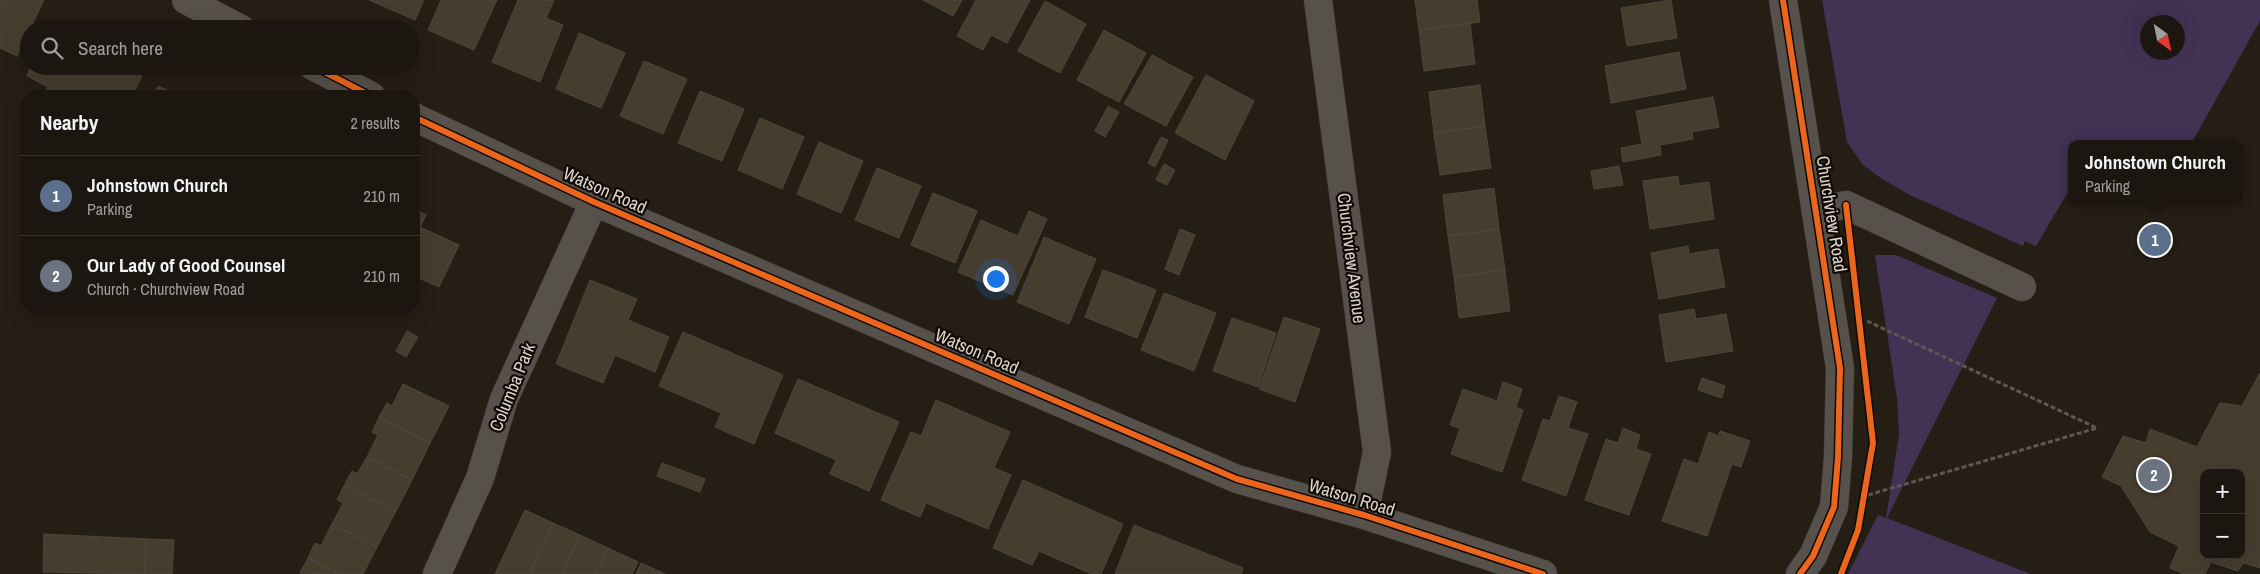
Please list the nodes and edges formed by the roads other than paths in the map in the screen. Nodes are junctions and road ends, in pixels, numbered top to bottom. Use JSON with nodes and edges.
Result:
{"nodes":[{"id":1,"x":186,"y":0,"type":"edge"},
{"id":2,"x":1318,"y":0,"type":"edge"},
{"id":3,"x":1783,"y":0,"type":"edge"},
{"id":4,"x":224,"y":20,"type":"edge"},
{"id":5,"x":331,"y":75,"type":"edge"},
{"id":6,"x":360,"y":90,"type":"edge"},
{"id":7,"x":420,"y":120,"type":"edge"},
{"id":8,"x":594,"y":202,"type":"junction"},
{"id":9,"x":1816,"y":210,"type":"junction"},
{"id":10,"x":2022,"y":287,"type":"dead end"},
{"id":11,"x":1364,"y":515,"type":"junction"},
{"id":12,"x":437,"y":574,"type":"edge"},
{"id":13,"x":1543,"y":574,"type":"edge"},
{"id":14,"x":1800,"y":574,"type":"edge"}],
"edges":[{"from":1,"to":4,"type":"street"},
{"from":2,"to":11,"type":"street","name":"Churchview Avenue"},
{"from":3,"to":9,"type":"street","name":"Churchview Road"},
{"from":5,"to":6,"type":"street"},
{"from":7,"to":8,"type":"street","name":"Watson Road"},
{"from":8,"to":11,"type":"street","name":"Watson Road"},
{"from":8,"to":12,"type":"street","name":"Columba Park"},
{"from":9,"to":10,"type":"street"},
{"from":9,"to":14,"type":"street","name":"Churchview Road"},
{"from":11,"to":13,"type":"street","name":"Watson Road"}]}
